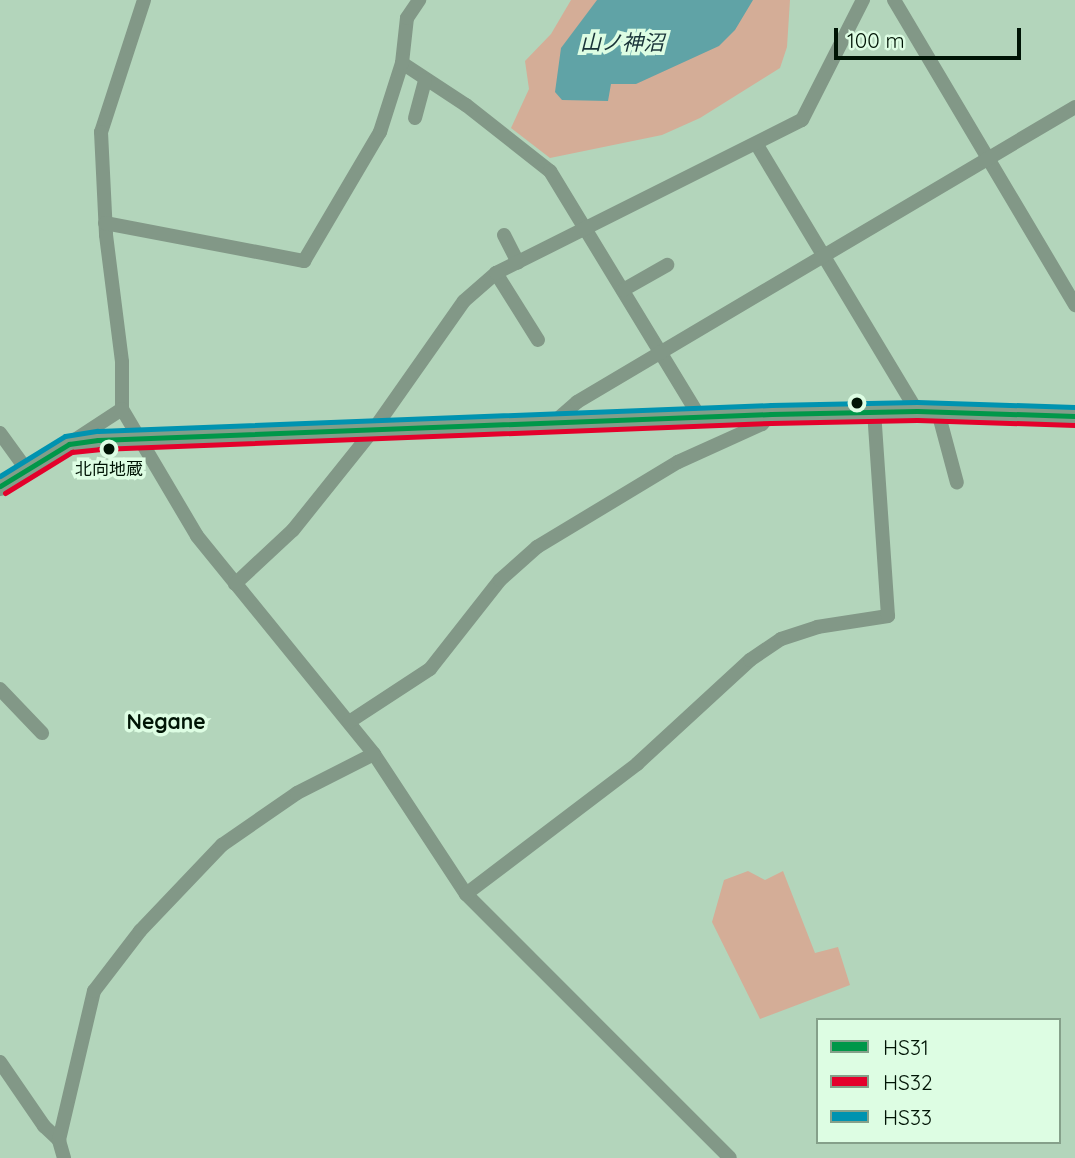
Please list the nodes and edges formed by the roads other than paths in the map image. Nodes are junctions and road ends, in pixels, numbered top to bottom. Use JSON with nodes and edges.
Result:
{"nodes":[{"id":1,"x":144,"y":0,"type":"edge"},
{"id":2,"x":419,"y":0,"type":"edge"},
{"id":3,"x":863,"y":0,"type":"edge"},
{"id":4,"x":894,"y":0,"type":"edge"},
{"id":5,"x":402,"y":63,"type":"junction"},
{"id":6,"x":425,"y":80,"type":"junction"},
{"id":7,"x":1075,"y":107,"type":"edge"},
{"id":8,"x":415,"y":118,"type":"dead end"},
{"id":9,"x":757,"y":145,"type":"junction"},
{"id":10,"x":989,"y":159,"type":"junction"},
{"id":11,"x":105,"y":223,"type":"junction"},
{"id":12,"x":584,"y":230,"type":"junction"},
{"id":13,"x":504,"y":235,"type":"dead end"},
{"id":14,"x":826,"y":256,"type":"junction"},
{"id":15,"x":517,"y":262,"type":"junction"},
{"id":16,"x":667,"y":265,"type":"dead end"},
{"id":17,"x":496,"y":273,"type":"junction"},
{"id":18,"x":623,"y":290,"type":"junction"},
{"id":19,"x":1075,"y":305,"type":"edge"},
{"id":20,"x":538,"y":340,"type":"dead end"},
{"id":21,"x":661,"y":353,"type":"junction"},
{"id":22,"x":122,"y":409,"type":"junction"},
{"id":23,"x":874,"y":411,"type":"junction"},
{"id":24,"x":917,"y":411,"type":"junction"},
{"id":25,"x":938,"y":412,"type":"junction"},
{"id":26,"x":771,"y":414,"type":"junction"},
{"id":27,"x":699,"y":416,"type":"junction"},
{"id":28,"x":1075,"y":416,"type":"edge"},
{"id":29,"x":553,"y":423,"type":"junction"},
{"id":30,"x":374,"y":429,"type":"junction"},
{"id":31,"x":0,"y":433,"type":"edge"},
{"id":32,"x":142,"y":438,"type":"junction"},
{"id":33,"x":69,"y":444,"type":"junction"},
{"id":34,"x":26,"y":469,"type":"junction"},
{"id":35,"x":957,"y":483,"type":"dead end"},
{"id":36,"x":0,"y":486,"type":"edge"},
{"id":37,"x":235,"y":584,"type":"junction"},
{"id":38,"x":0,"y":689,"type":"edge"},
{"id":39,"x":349,"y":722,"type":"junction"},
{"id":40,"x":42,"y":733,"type":"dead end"},
{"id":41,"x":374,"y":754,"type":"junction"},
{"id":42,"x":466,"y":894,"type":"junction"},
{"id":43,"x":0,"y":1062,"type":"edge"},
{"id":44,"x":59,"y":1140,"type":"junction"},
{"id":45,"x":64,"y":1158,"type":"edge"},
{"id":46,"x":730,"y":1158,"type":"edge"}],
"edges":[{"from":1,"to":11,"type":"street"},
{"from":2,"to":5,"type":"street"},
{"from":3,"to":9,"type":"street"},
{"from":4,"to":10,"type":"street"},
{"from":5,"to":6,"type":"street"},
{"from":5,"to":11,"type":"street"},
{"from":6,"to":8,"type":"street"},
{"from":6,"to":12,"type":"street"},
{"from":7,"to":10,"type":"street"},
{"from":9,"to":12,"type":"street"},
{"from":9,"to":14,"type":"street"},
{"from":10,"to":14,"type":"street"},
{"from":10,"to":19,"type":"street"},
{"from":11,"to":22,"type":"street"},
{"from":12,"to":15,"type":"street"},
{"from":12,"to":18,"type":"street"},
{"from":13,"to":15,"type":"street"},
{"from":14,"to":21,"type":"street"},
{"from":14,"to":24,"type":"street"},
{"from":15,"to":17,"type":"street"},
{"from":16,"to":18,"type":"street"},
{"from":17,"to":20,"type":"street"},
{"from":17,"to":30,"type":"street"},
{"from":18,"to":21,"type":"street"},
{"from":21,"to":27,"type":"street"},
{"from":21,"to":29,"type":"street"},
{"from":22,"to":32,"type":"street"},
{"from":22,"to":33,"type":"street"},
{"from":23,"to":24,"type":"street"},
{"from":23,"to":26,"type":"street"},
{"from":23,"to":42,"type":"street"},
{"from":24,"to":25,"type":"street"},
{"from":25,"to":28,"type":"street"},
{"from":25,"to":35,"type":"street"},
{"from":26,"to":27,"type":"street"},
{"from":26,"to":39,"type":"street"},
{"from":27,"to":29,"type":"street"},
{"from":29,"to":30,"type":"street"},
{"from":30,"to":32,"type":"street"},
{"from":30,"to":37,"type":"street"},
{"from":31,"to":34,"type":"street"},
{"from":32,"to":33,"type":"street"},
{"from":32,"to":37,"type":"street"},
{"from":33,"to":34,"type":"street"},
{"from":34,"to":36,"type":"street"},
{"from":37,"to":39,"type":"street"},
{"from":38,"to":40,"type":"street"},
{"from":39,"to":41,"type":"street"},
{"from":41,"to":42,"type":"street"},
{"from":41,"to":44,"type":"street"},
{"from":42,"to":46,"type":"street"},
{"from":43,"to":44,"type":"street"},
{"from":44,"to":45,"type":"street"}]}
